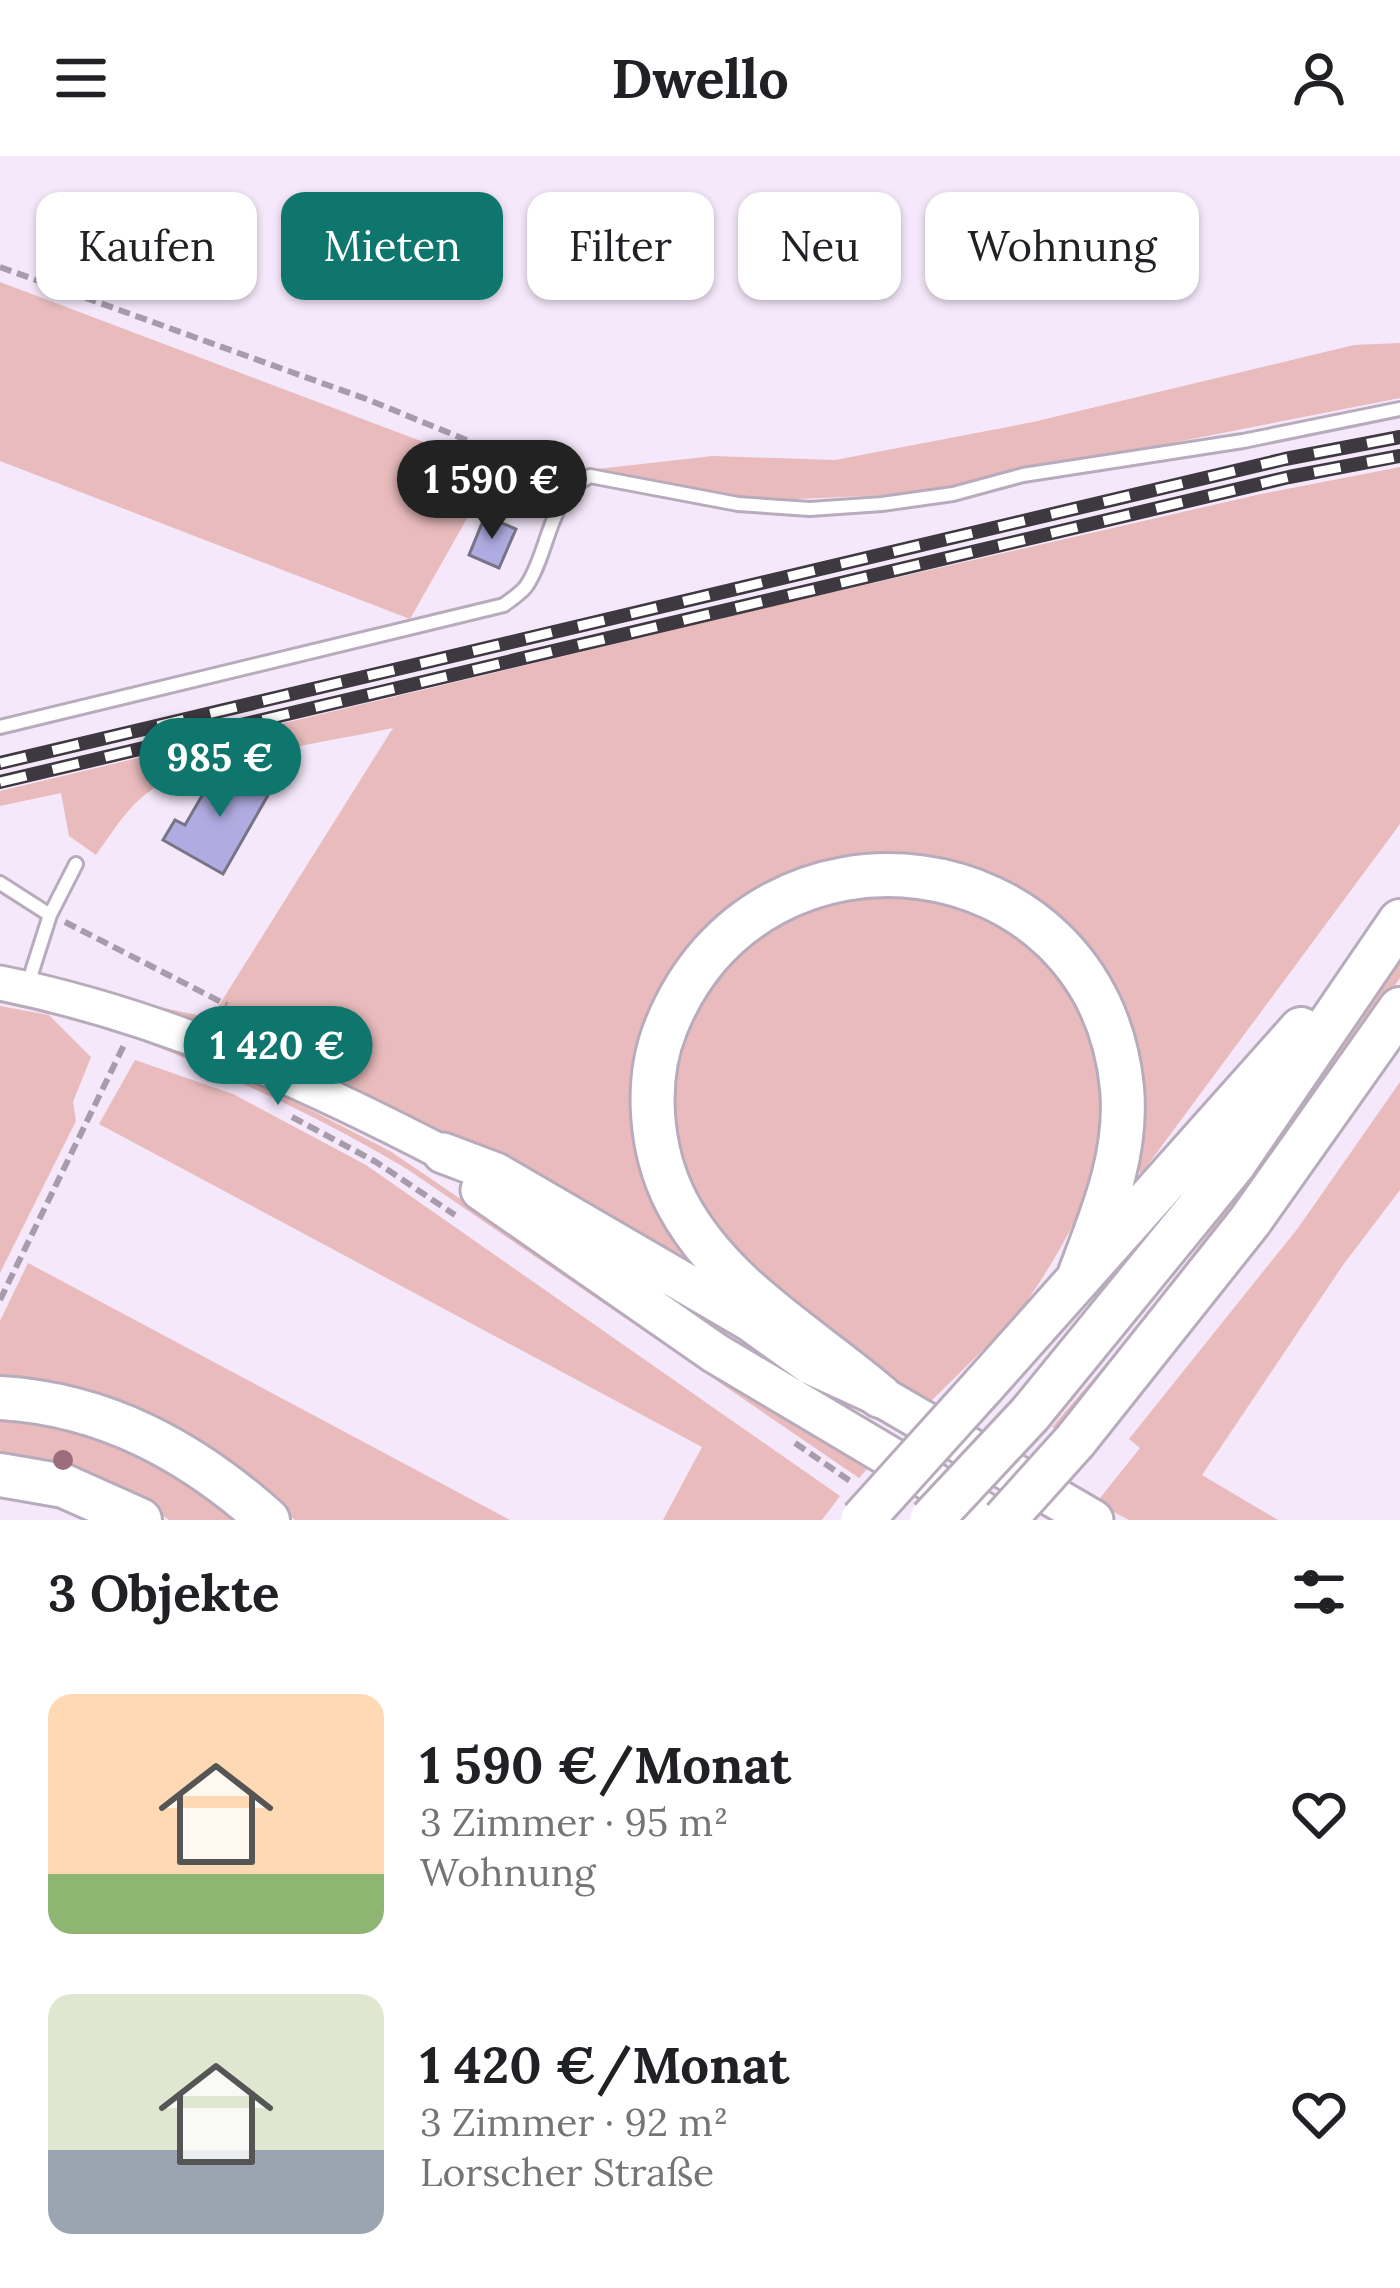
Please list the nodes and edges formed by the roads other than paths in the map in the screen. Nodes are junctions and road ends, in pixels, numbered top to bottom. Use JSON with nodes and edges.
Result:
{"nodes":[{"id":1,"x":1400,"y":410,"type":"edge"},
{"id":2,"x":0,"y":727,"type":"edge"},
{"id":3,"x":76,"y":864,"type":"dead end"},
{"id":4,"x":2,"y":885,"type":"edge"},
{"id":5,"x":50,"y":914,"type":"junction"},
{"id":6,"x":1396,"y":927,"type":"edge"},
{"id":7,"x":13,"y":986,"type":"edge"},
{"id":8,"x":1400,"y":1009,"type":"edge"},
{"id":9,"x":443,"y":1153,"type":"junction"},
{"id":10,"x":1080,"y":1273,"type":"junction"},
{"id":11,"x":880,"y":1396,"type":"junction"},
{"id":12,"x":0,"y":1398,"type":"edge"},
{"id":13,"x":0,"y":1474,"type":"edge"},
{"id":14,"x":859,"y":1502,"type":"edge"},
{"id":15,"x":140,"y":1520,"type":"edge"},
{"id":16,"x":268,"y":1520,"type":"edge"},
{"id":17,"x":931,"y":1520,"type":"edge"},
{"id":18,"x":1000,"y":1520,"type":"edge"},
{"id":19,"x":1093,"y":1520,"type":"edge"}],
"edges":[{"from":1,"to":2,"type":"lane"},
{"from":3,"to":5,"type":"lane"},
{"from":4,"to":5,"type":"lane"},
{"from":5,"to":7,"type":"lane"},
{"from":6,"to":10,"type":"highway"},
{"from":6,"to":17,"type":"highway","bridge":true},
{"from":7,"to":9,"type":"main road"},
{"from":8,"to":18,"type":"highway","bridge":true},
{"from":9,"to":11,"type":"highway"},
{"from":9,"to":18,"type":"highway"},
{"from":10,"to":11,"type":"highway"},
{"from":10,"to":14,"type":"highway","bridge":true},
{"from":11,"to":19,"type":"highway"},
{"from":12,"to":16,"type":"highway"},
{"from":13,"to":15,"type":"highway"}]}
